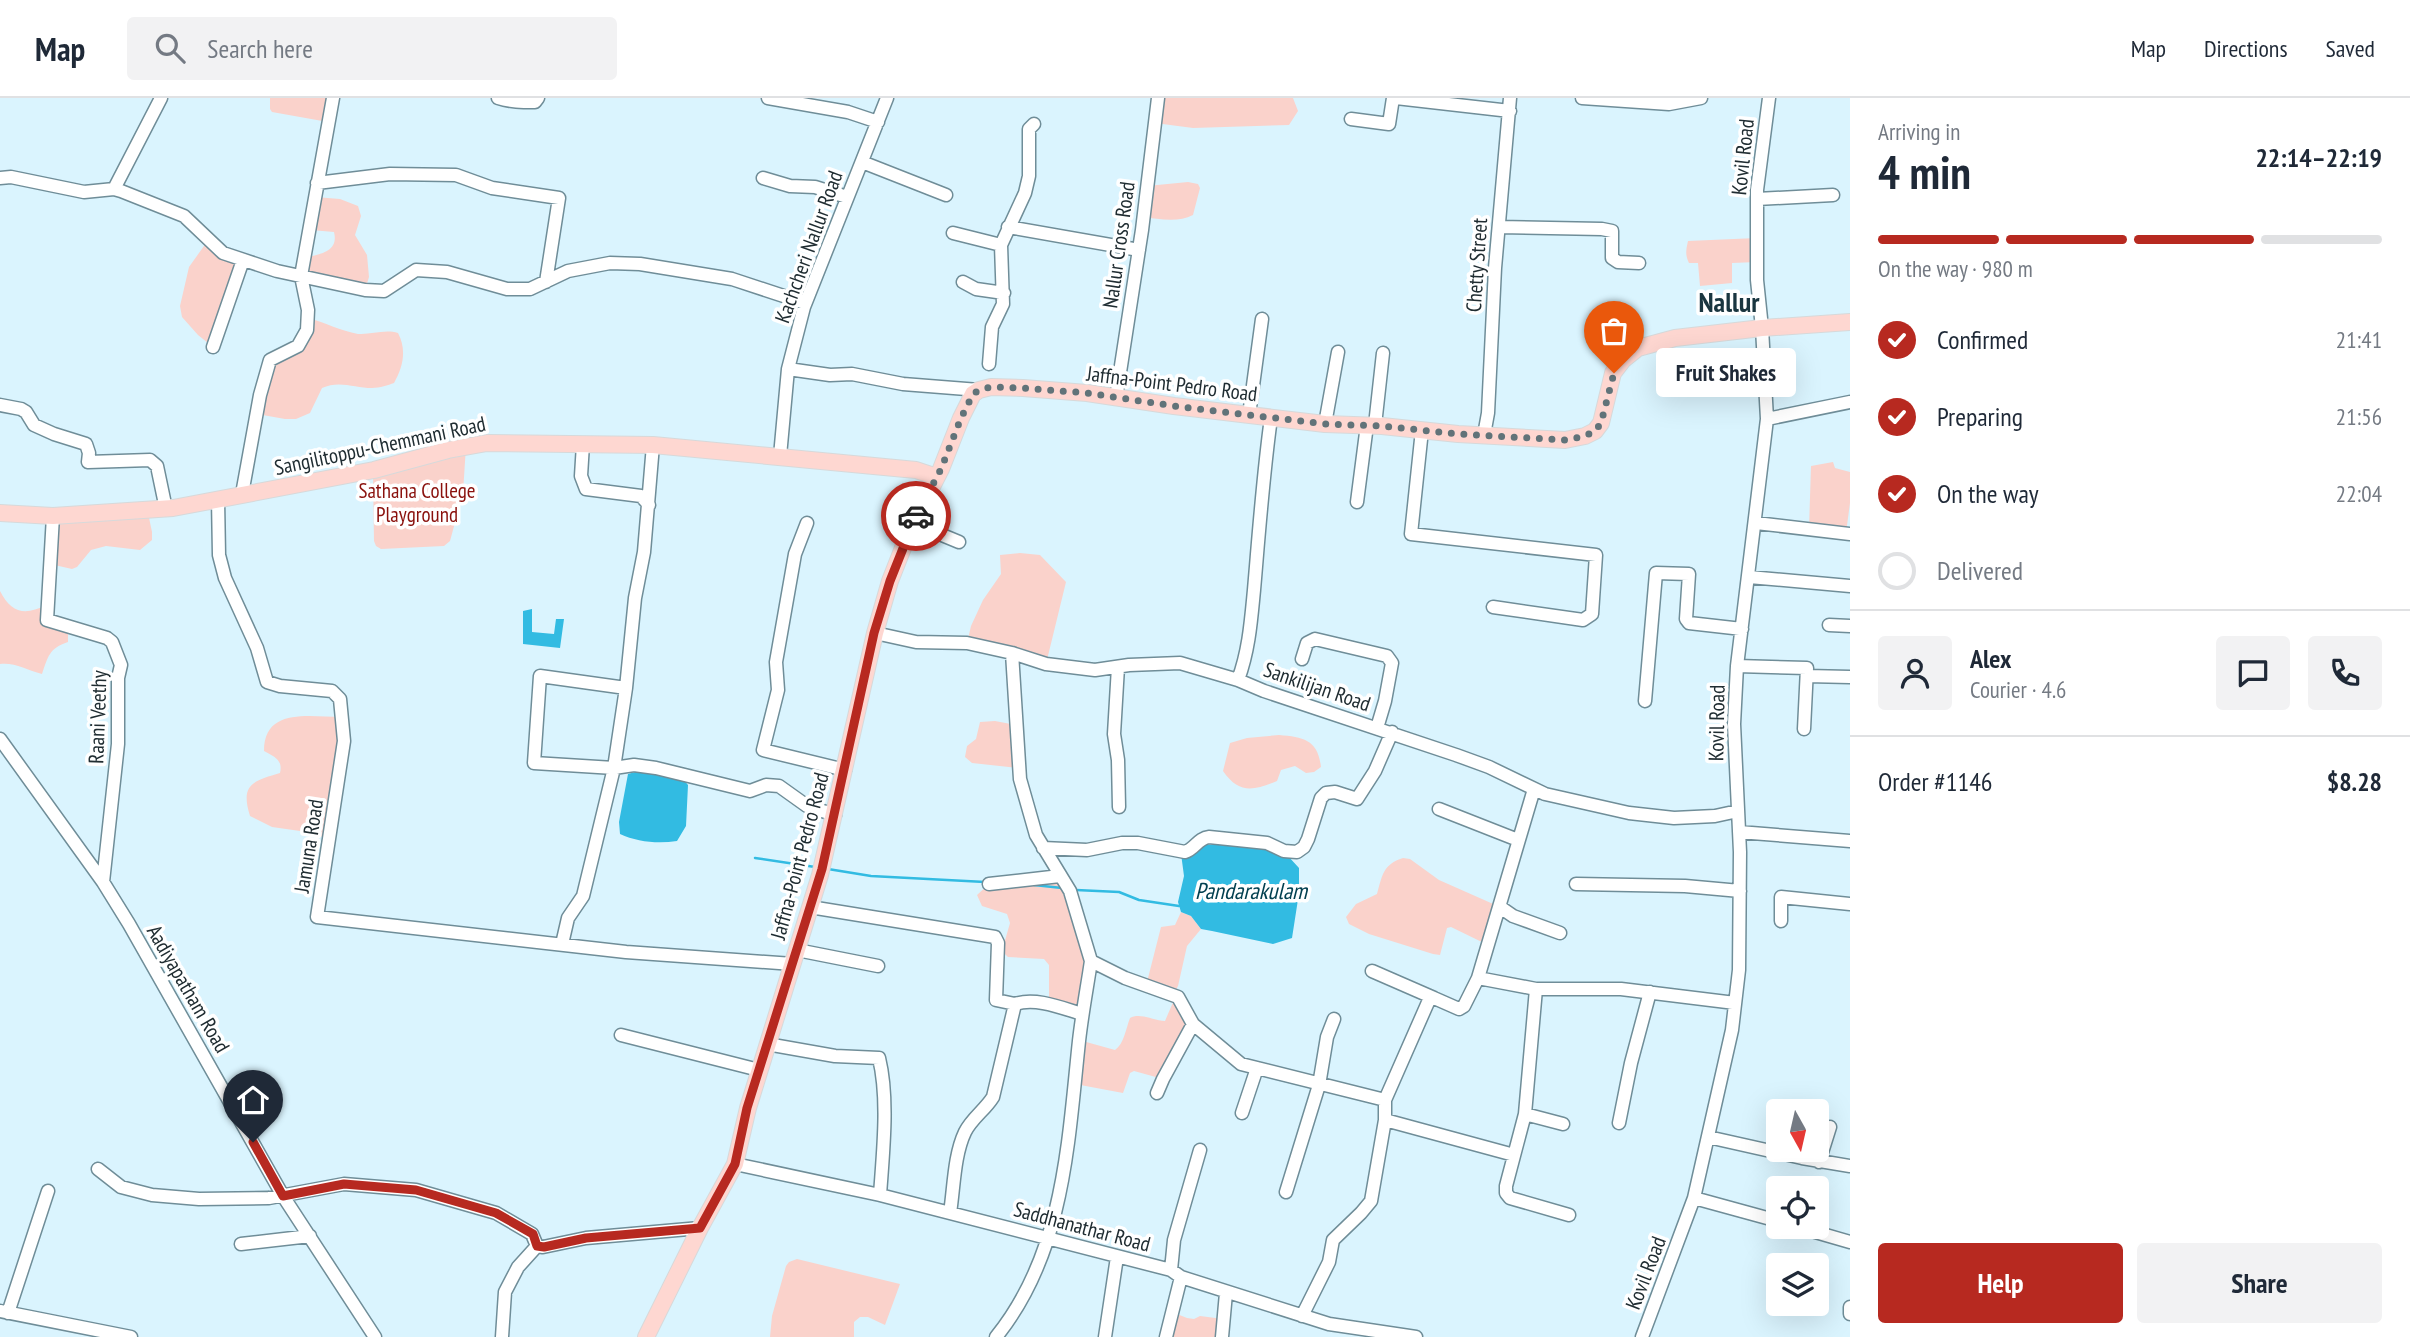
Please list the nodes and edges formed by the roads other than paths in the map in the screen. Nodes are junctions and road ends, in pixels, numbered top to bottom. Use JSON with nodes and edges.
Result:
{"nodes":[{"id":1,"x":160,"y":98,"type":"edge"},
{"id":2,"x":333,"y":98,"type":"edge"},
{"id":3,"x":498,"y":98,"type":"edge"},
{"id":4,"x":538,"y":98,"type":"edge"},
{"id":5,"x":768,"y":98,"type":"edge"},
{"id":6,"x":887,"y":98,"type":"edge"},
{"id":7,"x":1158,"y":98,"type":"edge"},
{"id":8,"x":1394,"y":98,"type":"edge"},
{"id":9,"x":1582,"y":98,"type":"edge"},
{"id":10,"x":1701,"y":98,"type":"edge"},
{"id":11,"x":1769,"y":98,"type":"edge"},
{"id":12,"x":1510,"y":105,"type":"edge"},
{"id":13,"x":1351,"y":120,"type":"dead end"},
{"id":14,"x":878,"y":122,"type":"junction"},
{"id":15,"x":1034,"y":124,"type":"dead end"},
{"id":16,"x":862,"y":162,"type":"junction"},
{"id":17,"x":0,"y":178,"type":"edge"},
{"id":18,"x":763,"y":178,"type":"dead end"},
{"id":19,"x":317,"y":183,"type":"junction"},
{"id":20,"x":114,"y":189,"type":"junction"},
{"id":21,"x":946,"y":195,"type":"dead end"},
{"id":22,"x":1833,"y":195,"type":"dead end"},
{"id":23,"x":847,"y":197,"type":"junction"},
{"id":24,"x":1757,"y":199,"type":"junction"},
{"id":25,"x":1008,"y":227,"type":"junction"},
{"id":26,"x":1499,"y":227,"type":"junction"},
{"id":27,"x":953,"y":233,"type":"dead end"},
{"id":28,"x":1001,"y":245,"type":"junction"},
{"id":29,"x":1139,"y":250,"type":"junction"},
{"id":30,"x":243,"y":260,"type":"junction"},
{"id":31,"x":1639,"y":263,"type":"dead end"},
{"id":32,"x":301,"y":276,"type":"junction"},
{"id":33,"x":546,"y":282,"type":"junction"},
{"id":34,"x":963,"y":282,"type":"dead end"},
{"id":35,"x":1004,"y":293,"type":"junction"},
{"id":36,"x":805,"y":303,"type":"junction"},
{"id":37,"x":1262,"y":319,"type":"dead end"},
{"id":38,"x":1850,"y":322,"type":"edge"},
{"id":39,"x":1762,"y":328,"type":"junction"},
{"id":40,"x":213,"y":347,"type":"dead end"},
{"id":41,"x":1338,"y":352,"type":"dead end"},
{"id":42,"x":1383,"y":353,"type":"dead end"},
{"id":43,"x":989,"y":364,"type":"dead end"},
{"id":44,"x":788,"y":369,"type":"junction"},
{"id":45,"x":979,"y":390,"type":"junction"},
{"id":46,"x":1115,"y":398,"type":"junction"},
{"id":47,"x":1850,"y":402,"type":"edge"},
{"id":48,"x":0,"y":405,"type":"edge"},
{"id":49,"x":1249,"y":415,"type":"junction"},
{"id":50,"x":1271,"y":418,"type":"junction"},
{"id":51,"x":1767,"y":419,"type":"junction"},
{"id":52,"x":1325,"y":424,"type":"junction"},
{"id":53,"x":1371,"y":425,"type":"junction"},
{"id":54,"x":1422,"y":430,"type":"junction"},
{"id":55,"x":1484,"y":435,"type":"junction"},
{"id":56,"x":583,"y":444,"type":"junction"},
{"id":57,"x":653,"y":445,"type":"junction"},
{"id":58,"x":780,"y":456,"type":"junction"},
{"id":59,"x":937,"y":477,"type":"junction"},
{"id":60,"x":242,"y":494,"type":"junction"},
{"id":61,"x":218,"y":499,"type":"junction"},
{"id":62,"x":1357,"y":502,"type":"dead end"},
{"id":63,"x":649,"y":505,"type":"junction"},
{"id":64,"x":166,"y":509,"type":"junction"},
{"id":65,"x":0,"y":513,"type":"edge"},
{"id":66,"x":52,"y":516,"type":"junction"},
{"id":67,"x":807,"y":523,"type":"dead end"},
{"id":68,"x":913,"y":523,"type":"junction"},
{"id":69,"x":1756,"y":523,"type":"junction"},
{"id":70,"x":1850,"y":534,"type":"edge"},
{"id":71,"x":959,"y":542,"type":"dead end"},
{"id":72,"x":1749,"y":577,"type":"junction"},
{"id":73,"x":1850,"y":586,"type":"edge"},
{"id":74,"x":1493,"y":607,"type":"dead end"},
{"id":75,"x":1829,"y":625,"type":"dead end"},
{"id":76,"x":1850,"y":626,"type":"edge"},
{"id":77,"x":1742,"y":629,"type":"junction"},
{"id":78,"x":874,"y":633,"type":"junction"},
{"id":79,"x":1012,"y":653,"type":"junction"},
{"id":80,"x":1302,"y":659,"type":"dead end"},
{"id":81,"x":1737,"y":666,"type":"junction"},
{"id":82,"x":1118,"y":667,"type":"junction"},
{"id":83,"x":1807,"y":676,"type":"junction"},
{"id":84,"x":1850,"y":677,"type":"edge"},
{"id":85,"x":1238,"y":680,"type":"junction"},
{"id":86,"x":626,"y":688,"type":"junction"},
{"id":87,"x":1645,"y":701,"type":"dead end"},
{"id":88,"x":1377,"y":728,"type":"junction"},
{"id":89,"x":1804,"y":729,"type":"dead end"},
{"id":90,"x":1392,"y":732,"type":"junction"},
{"id":91,"x":0,"y":739,"type":"edge"},
{"id":92,"x":614,"y":768,"type":"junction"},
{"id":93,"x":845,"y":770,"type":"junction"},
{"id":94,"x":1534,"y":789,"type":"junction"},
{"id":95,"x":1119,"y":807,"type":"dead end"},
{"id":96,"x":1439,"y":809,"type":"dead end"},
{"id":97,"x":1738,"y":811,"type":"junction"},
{"id":98,"x":835,"y":815,"type":"junction"},
{"id":99,"x":1739,"y":832,"type":"junction"},
{"id":100,"x":1518,"y":840,"type":"junction"},
{"id":101,"x":1850,"y":841,"type":"edge"},
{"id":102,"x":1043,"y":848,"type":"junction"},
{"id":103,"x":1059,"y":876,"type":"junction"},
{"id":104,"x":103,"y":883,"type":"junction"},
{"id":105,"x":989,"y":884,"type":"dead end"},
{"id":106,"x":1576,"y":884,"type":"dead end"},
{"id":107,"x":1740,"y":891,"type":"junction"},
{"id":108,"x":1850,"y":904,"type":"edge"},
{"id":109,"x":810,"y":907,"type":"junction"},
{"id":110,"x":1500,"y":907,"type":"junction"},
{"id":111,"x":1781,"y":921,"type":"dead end"},
{"id":112,"x":1560,"y":933,"type":"dead end"},
{"id":113,"x":562,"y":944,"type":"junction"},
{"id":114,"x":795,"y":957,"type":"junction"},
{"id":115,"x":1091,"y":961,"type":"junction"},
{"id":116,"x":878,"y":966,"type":"dead end"},
{"id":117,"x":1372,"y":971,"type":"dead end"},
{"id":118,"x":1478,"y":978,"type":"junction"},
{"id":119,"x":1536,"y":989,"type":"junction"},
{"id":120,"x":1650,"y":992,"type":"junction"},
{"id":121,"x":1434,"y":998,"type":"junction"},
{"id":122,"x":1735,"y":1003,"type":"junction"},
{"id":123,"x":1015,"y":1004,"type":"junction"},
{"id":124,"x":1082,"y":1014,"type":"junction"},
{"id":125,"x":1335,"y":1019,"type":"dead end"},
{"id":126,"x":1193,"y":1024,"type":"junction"},
{"id":127,"x":621,"y":1035,"type":"dead end"},
{"id":128,"x":767,"y":1044,"type":"junction"},
{"id":129,"x":1257,"y":1068,"type":"junction"},
{"id":130,"x":759,"y":1070,"type":"junction"},
{"id":131,"x":1318,"y":1085,"type":"junction"},
{"id":132,"x":1157,"y":1093,"type":"dead end"},
{"id":133,"x":1385,"y":1100,"type":"junction"},
{"id":134,"x":1242,"y":1113,"type":"dead end"},
{"id":135,"x":1525,"y":1114,"type":"junction"},
{"id":136,"x":1385,"y":1120,"type":"junction"},
{"id":137,"x":1619,"y":1123,"type":"dead end"},
{"id":138,"x":1563,"y":1124,"type":"dead end"},
{"id":139,"x":1830,"y":1127,"type":"dead end"},
{"id":140,"x":1829,"y":1130,"type":"edge"},
{"id":141,"x":1708,"y":1137,"type":"junction"},
{"id":142,"x":1200,"y":1150,"type":"dead end"},
{"id":143,"x":1766,"y":1150,"type":"edge"},
{"id":144,"x":1514,"y":1155,"type":"junction"},
{"id":145,"x":1825,"y":1162,"type":"edge"},
{"id":146,"x":735,"y":1164,"type":"junction"},
{"id":147,"x":1850,"y":1166,"type":"edge"},
{"id":148,"x":98,"y":1169,"type":"dead end"},
{"id":149,"x":48,"y":1192,"type":"dead end"},
{"id":150,"x":1286,"y":1192,"type":"dead end"},
{"id":151,"x":880,"y":1195,"type":"junction"},
{"id":152,"x":283,"y":1196,"type":"junction"},
{"id":153,"x":1694,"y":1198,"type":"junction"},
{"id":154,"x":950,"y":1213,"type":"junction"},
{"id":155,"x":1569,"y":1215,"type":"dead end"},
{"id":156,"x":1766,"y":1218,"type":"edge"},
{"id":157,"x":700,"y":1228,"type":"junction"},
{"id":158,"x":310,"y":1236,"type":"junction"},
{"id":159,"x":1829,"y":1236,"type":"edge"},
{"id":160,"x":1049,"y":1237,"type":"junction"},
{"id":161,"x":1850,"y":1242,"type":"edge"},
{"id":162,"x":241,"y":1244,"type":"dead end"},
{"id":163,"x":537,"y":1246,"type":"junction"},
{"id":164,"x":1117,"y":1257,"type":"junction"},
{"id":165,"x":1176,"y":1274,"type":"junction"},
{"id":166,"x":1226,"y":1293,"type":"junction"},
{"id":167,"x":1850,"y":1307,"type":"edge"},
{"id":168,"x":4,"y":1312,"type":"edge"},
{"id":169,"x":1850,"y":1314,"type":"edge"},
{"id":170,"x":1302,"y":1316,"type":"junction"},
{"id":171,"x":131,"y":1337,"type":"edge"},
{"id":172,"x":375,"y":1337,"type":"edge"},
{"id":173,"x":502,"y":1337,"type":"edge"},
{"id":174,"x":646,"y":1337,"type":"edge"},
{"id":175,"x":996,"y":1337,"type":"edge"},
{"id":176,"x":1105,"y":1337,"type":"edge"},
{"id":177,"x":1166,"y":1337,"type":"edge"},
{"id":178,"x":1222,"y":1337,"type":"edge"},
{"id":179,"x":1416,"y":1337,"type":"edge"},
{"id":180,"x":1642,"y":1337,"type":"edge"}],
"edges":[{"from":1,"to":20,"type":"street"},
{"from":2,"to":19,"type":"street"},
{"from":3,"to":4,"type":"street"},
{"from":5,"to":14,"type":"street"},
{"from":6,"to":14,"type":"street","name":"Kachcheri Nallur Road"},
{"from":7,"to":29,"type":"street","name":"Nallur Cross Road"},
{"from":8,"to":12,"type":"street"},
{"from":8,"to":13,"type":"street"},
{"from":9,"to":10,"type":"street"},
{"from":11,"to":24,"type":"street","name":"Kovil Road"},
{"from":12,"to":26,"type":"street","name":"Chetty Street"},
{"from":14,"to":16,"type":"street","name":"Kachcheri Nallur Road"},
{"from":15,"to":25,"type":"street"},
{"from":16,"to":21,"type":"street"},
{"from":16,"to":23,"type":"street","name":"Kachcheri Nallur Road"},
{"from":17,"to":20,"type":"street"},
{"from":18,"to":23,"type":"street"},
{"from":19,"to":32,"type":"street"},
{"from":19,"to":33,"type":"street"},
{"from":20,"to":30,"type":"street"},
{"from":22,"to":24,"type":"street"},
{"from":23,"to":36,"type":"street","name":"Kachcheri Nallur Road"},
{"from":24,"to":39,"type":"street","name":"Kovil Road"},
{"from":25,"to":28,"type":"street"},
{"from":25,"to":29,"type":"street"},
{"from":26,"to":31,"type":"street"},
{"from":26,"to":55,"type":"street","name":"Chetty Street"},
{"from":27,"to":28,"type":"street"},
{"from":28,"to":35,"type":"street"},
{"from":29,"to":46,"type":"street","name":"Nallur Cross Road"},
{"from":30,"to":32,"type":"street"},
{"from":30,"to":40,"type":"street"},
{"from":32,"to":33,"type":"street"},
{"from":32,"to":60,"type":"street"},
{"from":33,"to":36,"type":"street"},
{"from":34,"to":35,"type":"street"},
{"from":35,"to":43,"type":"street"},
{"from":36,"to":44,"type":"street","name":"Kachcheri Nallur Road"},
{"from":37,"to":49,"type":"street"},
{"from":38,"to":39,"type":"main road","name":"Jaffna-Point Pedro Road"},
{"from":39,"to":51,"type":"street","name":"Kovil Road"},
{"from":39,"to":55,"type":"main road","name":"Jaffna-Point Pedro Road"},
{"from":41,"to":52,"type":"street"},
{"from":42,"to":53,"type":"street"},
{"from":44,"to":45,"type":"street"},
{"from":44,"to":58,"type":"street","name":"Kachcheri Nallur Road"},
{"from":45,"to":46,"type":"main road","name":"Jaffna-Point Pedro Road"},
{"from":45,"to":59,"type":"main road","name":"Jaffna-Point Pedro Road"},
{"from":46,"to":49,"type":"main road","name":"Jaffna-Point Pedro Road"},
{"from":47,"to":51,"type":"street"},
{"from":48,"to":64,"type":"street"},
{"from":49,"to":50,"type":"main road","name":"Jaffna-Point Pedro Road"},
{"from":50,"to":52,"type":"main road","name":"Jaffna-Point Pedro Road"},
{"from":50,"to":85,"type":"street"},
{"from":51,"to":69,"type":"street","name":"Kovil Road"},
{"from":52,"to":53,"type":"main road","name":"Jaffna-Point Pedro Road"},
{"from":53,"to":54,"type":"main road","name":"Jaffna-Point Pedro Road"},
{"from":53,"to":62,"type":"street"},
{"from":54,"to":55,"type":"main road","name":"Jaffna-Point Pedro Road"},
{"from":54,"to":74,"type":"street"},
{"from":56,"to":57,"type":"main road","name":"Sangilitoppu-Chemmani Road"},
{"from":56,"to":60,"type":"main road","name":"Sangilitoppu-Chemmani Road"},
{"from":56,"to":63,"type":"street"},
{"from":57,"to":58,"type":"main road","name":"Sangilitoppu-Chemmani Road"},
{"from":57,"to":63,"type":"street"},
{"from":58,"to":59,"type":"main road","name":"Sangilitoppu-Chemmani Road"},
{"from":59,"to":68,"type":"main road","name":"Jaffna-Point Pedro Road"},
{"from":60,"to":61,"type":"main road","name":"Sangilitoppu-Chemmani Road"},
{"from":61,"to":64,"type":"main road","name":"Sangilitoppu-Chemmani Road"},
{"from":61,"to":113,"type":"street","name":"Jamuna Road"},
{"from":63,"to":86,"type":"street"},
{"from":64,"to":66,"type":"main road","name":"Sangilitoppu-Chemmani Road"},
{"from":65,"to":66,"type":"main road","name":"Sangilitoppu-Chemmani Road"},
{"from":66,"to":104,"type":"street","name":"Raani Veethy"},
{"from":67,"to":93,"type":"street"},
{"from":68,"to":71,"type":"street"},
{"from":68,"to":78,"type":"main road","name":"Jaffna-Point Pedro Road"},
{"from":69,"to":70,"type":"street"},
{"from":69,"to":72,"type":"street","name":"Kovil Road"},
{"from":72,"to":73,"type":"street"},
{"from":72,"to":77,"type":"street","name":"Kovil Road"},
{"from":75,"to":76,"type":"street"},
{"from":77,"to":81,"type":"street","name":"Kovil Road"},
{"from":77,"to":87,"type":"street"},
{"from":78,"to":79,"type":"street","name":"Sankilijan Road"},
{"from":78,"to":93,"type":"main road","name":"Jaffna-Point Pedro Road"},
{"from":79,"to":82,"type":"street","name":"Sankilijan Road"},
{"from":79,"to":102,"type":"street"},
{"from":80,"to":88,"type":"street"},
{"from":81,"to":83,"type":"street"},
{"from":81,"to":97,"type":"street","name":"Kovil Road"},
{"from":82,"to":85,"type":"street","name":"Sankilijan Road"},
{"from":82,"to":95,"type":"street"},
{"from":83,"to":84,"type":"street"},
{"from":83,"to":89,"type":"street"},
{"from":85,"to":88,"type":"street","name":"Sankilijan Road"},
{"from":86,"to":92,"type":"street"},
{"from":86,"to":92,"type":"street"},
{"from":88,"to":90,"type":"street","name":"Sankilijan Road"},
{"from":90,"to":94,"type":"street","name":"Sankilijan Road"},
{"from":90,"to":102,"type":"street"},
{"from":91,"to":104,"type":"street","name":"Aadiyapatham Road"},
{"from":92,"to":98,"type":"street"},
{"from":92,"to":113,"type":"street"},
{"from":93,"to":98,"type":"main road","name":"Jaffna-Point Pedro Road"},
{"from":94,"to":97,"type":"street","name":"Sankilijan Road"},
{"from":94,"to":100,"type":"street"},
{"from":96,"to":100,"type":"street"},
{"from":97,"to":99,"type":"street","name":"Kovil Road"},
{"from":98,"to":109,"type":"main road","name":"Jaffna-Point Pedro Road"},
{"from":99,"to":101,"type":"street"},
{"from":99,"to":107,"type":"street","name":"Kovil Road"},
{"from":100,"to":110,"type":"street"},
{"from":102,"to":103,"type":"street"},
{"from":103,"to":105,"type":"street"},
{"from":103,"to":115,"type":"street"},
{"from":104,"to":152,"type":"street","name":"Aadiyapatham Road"},
{"from":106,"to":107,"type":"street"},
{"from":107,"to":122,"type":"street","name":"Kovil Road"},
{"from":108,"to":111,"type":"street"},
{"from":109,"to":114,"type":"main road","name":"Jaffna-Point Pedro Road"},
{"from":109,"to":123,"type":"street"},
{"from":110,"to":112,"type":"street"},
{"from":110,"to":118,"type":"street"},
{"from":113,"to":114,"type":"street","name":"Jamuna Road"},
{"from":114,"to":116,"type":"street","name":"Jamuna Road"},
{"from":114,"to":128,"type":"main road","name":"Jaffna-Point Pedro Road"},
{"from":115,"to":124,"type":"street"},
{"from":115,"to":126,"type":"street"},
{"from":117,"to":121,"type":"street"},
{"from":118,"to":119,"type":"street"},
{"from":118,"to":121,"type":"street"},
{"from":119,"to":120,"type":"street"},
{"from":119,"to":135,"type":"street"},
{"from":120,"to":122,"type":"street"},
{"from":120,"to":137,"type":"street"},
{"from":121,"to":133,"type":"street"},
{"from":122,"to":141,"type":"street","name":"Kovil Road"},
{"from":123,"to":124,"type":"street"},
{"from":123,"to":154,"type":"street"},
{"from":124,"to":160,"type":"street"},
{"from":125,"to":131,"type":"street"},
{"from":126,"to":129,"type":"street"},
{"from":126,"to":132,"type":"street"},
{"from":127,"to":130,"type":"street"},
{"from":128,"to":130,"type":"main road","name":"Jaffna-Point Pedro Road"},
{"from":128,"to":151,"type":"street"},
{"from":129,"to":131,"type":"street"},
{"from":129,"to":134,"type":"street"},
{"from":130,"to":146,"type":"main road","name":"Jaffna-Point Pedro Road"},
{"from":131,"to":133,"type":"street"},
{"from":131,"to":150,"type":"street"},
{"from":133,"to":136,"type":"street"},
{"from":135,"to":138,"type":"street"},
{"from":135,"to":144,"type":"street"},
{"from":136,"to":144,"type":"street"},
{"from":136,"to":170,"type":"street"},
{"from":139,"to":140,"type":"street"},
{"from":141,"to":143,"type":"street"},
{"from":141,"to":153,"type":"street","name":"Kovil Road"},
{"from":142,"to":165,"type":"street"},
{"from":144,"to":155,"type":"street"},
{"from":145,"to":147,"type":"street"},
{"from":146,"to":151,"type":"street","name":"Saddhanathar Road"},
{"from":146,"to":157,"type":"main road","name":"Jaffna-Point Pedro Road"},
{"from":148,"to":152,"type":"street"},
{"from":149,"to":168,"type":"street"},
{"from":151,"to":154,"type":"street","name":"Saddhanathar Road"},
{"from":152,"to":158,"type":"street","name":"Aadiyapatham Road"},
{"from":152,"to":163,"type":"street"},
{"from":153,"to":156,"type":"street"},
{"from":153,"to":180,"type":"street","name":"Kovil Road"},
{"from":154,"to":160,"type":"street","name":"Saddhanathar Road"},
{"from":157,"to":163,"type":"street"},
{"from":157,"to":174,"type":"main road","name":"Jaffna-Point Pedro Road"},
{"from":158,"to":162,"type":"street"},
{"from":158,"to":172,"type":"street","name":"Aadiyapatham Road"},
{"from":159,"to":161,"type":"street"},
{"from":160,"to":164,"type":"street","name":"Saddhanathar Road"},
{"from":160,"to":175,"type":"street"},
{"from":163,"to":173,"type":"street"},
{"from":164,"to":165,"type":"street","name":"Saddhanathar Road"},
{"from":164,"to":176,"type":"street"},
{"from":165,"to":166,"type":"street","name":"Saddhanathar Road"},
{"from":165,"to":177,"type":"street"},
{"from":166,"to":170,"type":"street","name":"Saddhanathar Road"},
{"from":166,"to":178,"type":"street"},
{"from":167,"to":169,"type":"street"},
{"from":168,"to":171,"type":"street"},
{"from":170,"to":179,"type":"street","name":"Saddhanathar Road"}]}
